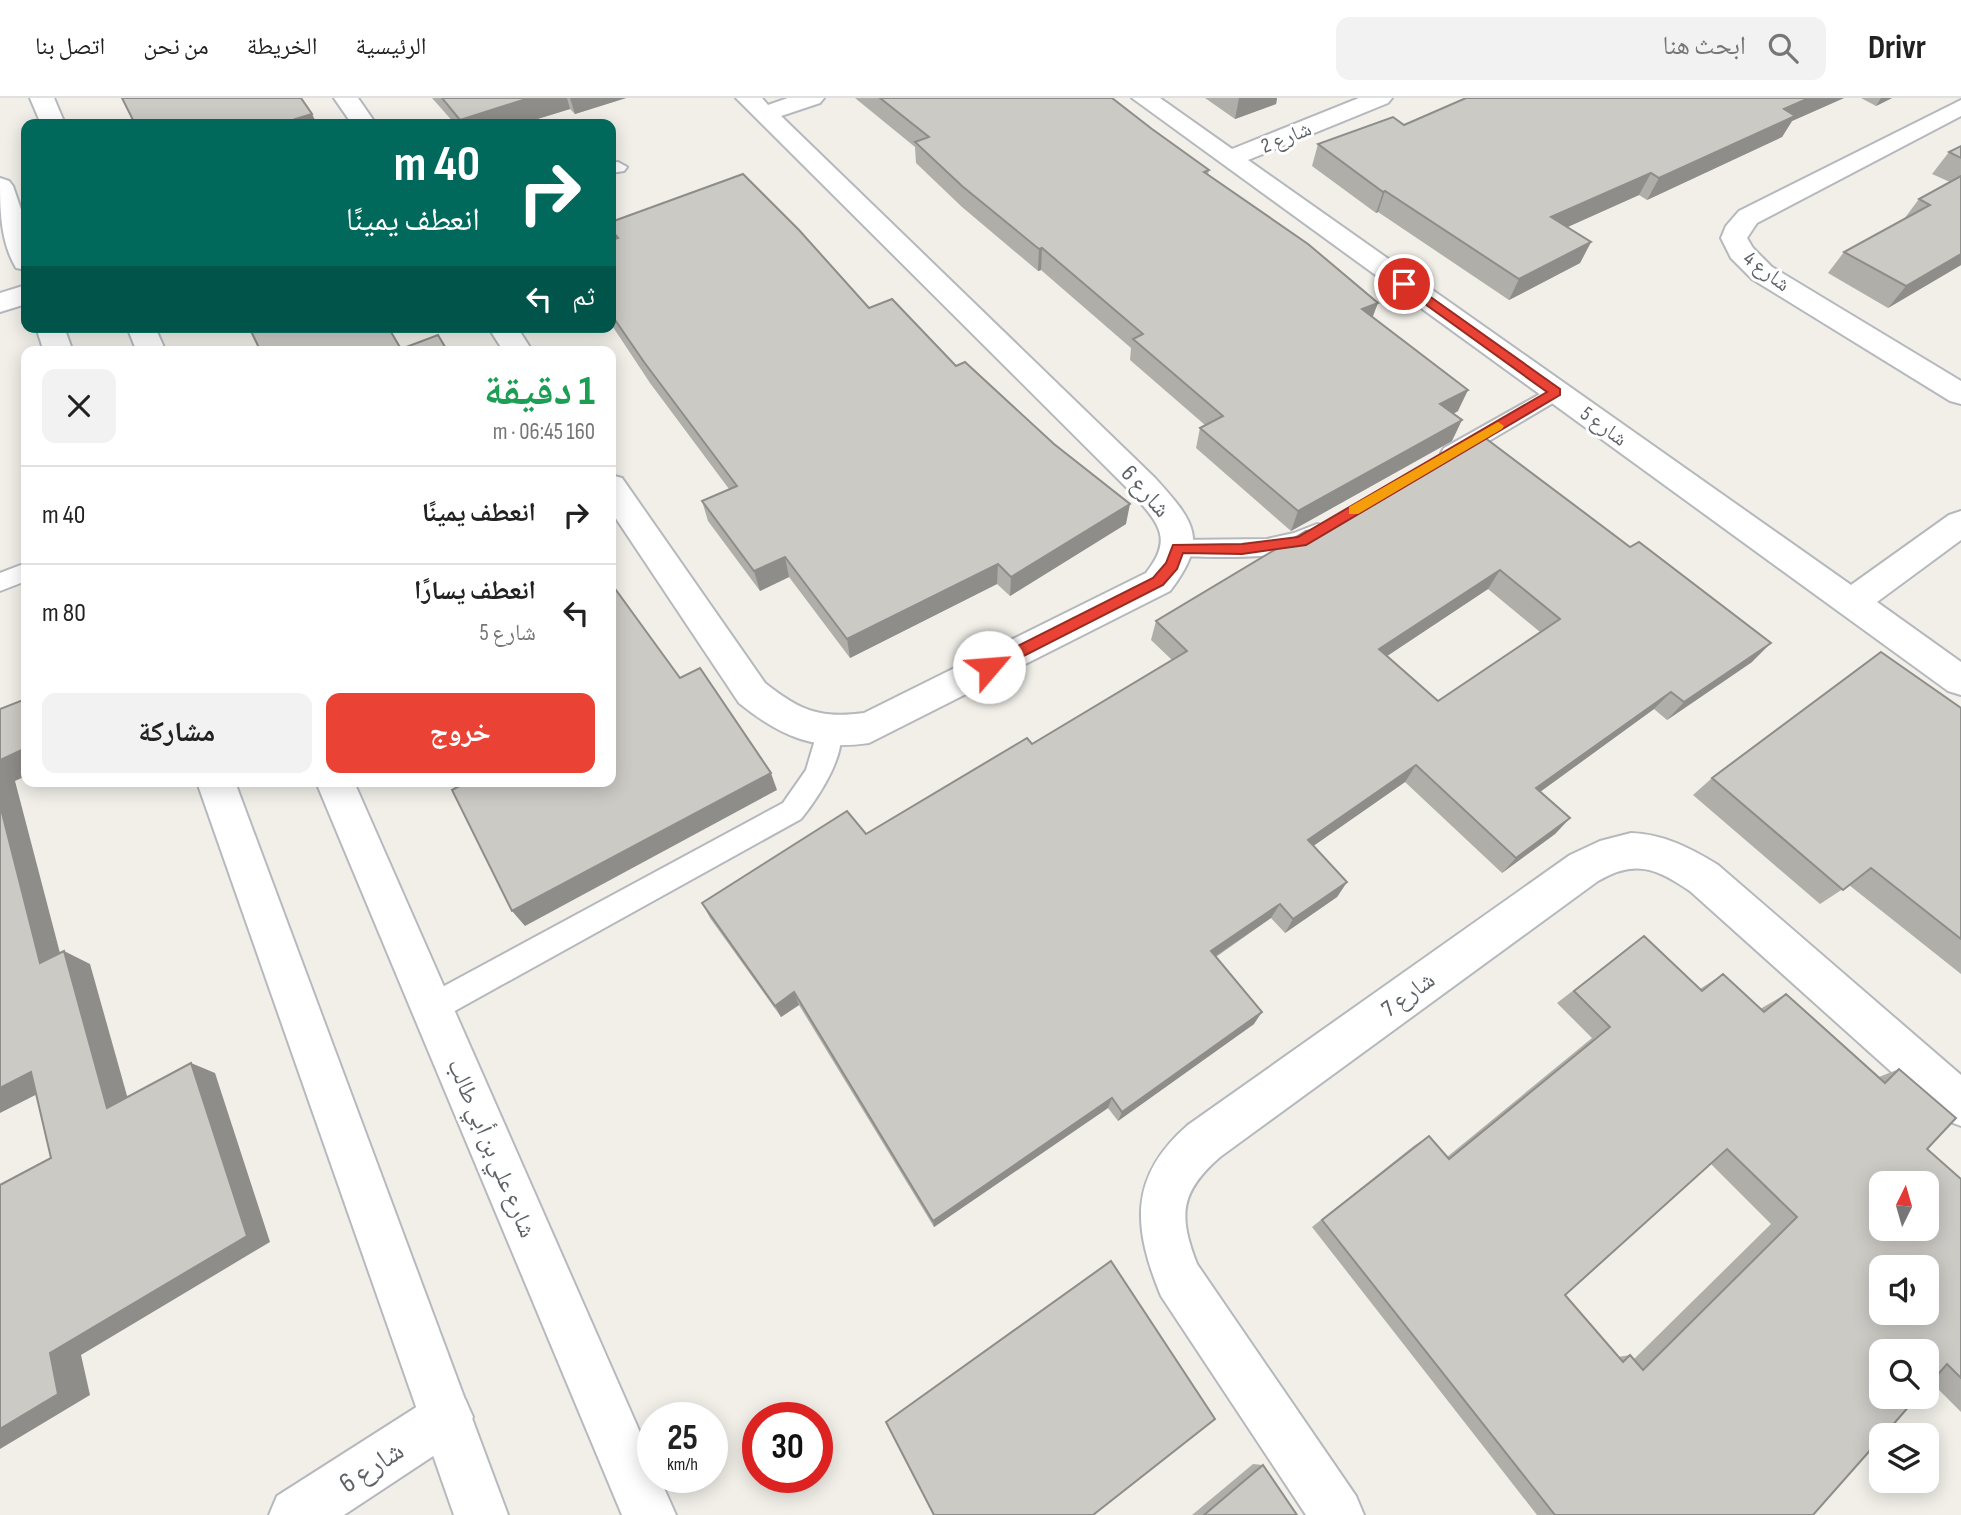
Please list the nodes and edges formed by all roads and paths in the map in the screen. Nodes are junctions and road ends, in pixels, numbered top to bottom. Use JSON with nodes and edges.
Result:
{"nodes":[{"id":1,"x":42,"y":98,"type":"edge"},
{"id":2,"x":346,"y":98,"type":"edge"},
{"id":3,"x":812,"y":98,"type":"edge"},
{"id":4,"x":1144,"y":98,"type":"edge"},
{"id":5,"x":1380,"y":98,"type":"edge"},
{"id":6,"x":756,"y":106,"type":"edge"},
{"id":7,"x":1961,"y":107,"type":"edge"},
{"id":8,"x":51,"y":119,"type":"edge"},
{"id":9,"x":360,"y":119,"type":"edge"},
{"id":10,"x":1230,"y":159,"type":"junction"},
{"id":11,"x":0,"y":187,"type":"edge"},
{"id":12,"x":21,"y":248,"type":"edge"},
{"id":13,"x":21,"y":296,"type":"edge"},
{"id":14,"x":0,"y":303,"type":"edge"},
{"id":15,"x":1556,"y":392,"type":"junction"},
{"id":16,"x":1961,"y":394,"type":"edge"},
{"id":17,"x":1429,"y":467,"type":"edge"},
{"id":18,"x":616,"y":493,"type":"edge"},
{"id":19,"x":1336,"y":521,"type":"edge"},
{"id":20,"x":1961,"y":523,"type":"edge"},
{"id":21,"x":1178,"y":548,"type":"junction"},
{"id":22,"x":21,"y":574,"type":"edge"},
{"id":23,"x":0,"y":582,"type":"edge"},
{"id":24,"x":1851,"y":603,"type":"junction"},
{"id":25,"x":1961,"y":681,"type":"edge"},
{"id":26,"x":829,"y":730,"type":"junction"},
{"id":27,"x":218,"y":787,"type":"edge"},
{"id":28,"x":337,"y":787,"type":"edge"},
{"id":29,"x":432,"y":1008,"type":"junction"},
{"id":30,"x":1961,"y":1104,"type":"edge"},
{"id":31,"x":447,"y":1417,"type":"junction"},
{"id":32,"x":296,"y":1515,"type":"edge"},
{"id":33,"x":481,"y":1515,"type":"edge"},
{"id":34,"x":649,"y":1515,"type":"edge"},
{"id":35,"x":1337,"y":1515,"type":"edge"}],
"edges":[{"from":1,"to":8,"type":"street"},
{"from":2,"to":9,"type":"street"},
{"from":3,"to":6,"type":"street"},
{"from":4,"to":10,"type":"street","name":"شارع 5"},
{"from":5,"to":10,"type":"street","name":"شارع 2"},
{"from":6,"to":21,"type":"street","name":"شارع 6"},
{"from":7,"to":16,"type":"street","name":"شارع 4"},
{"from":10,"to":15,"type":"street","name":"شارع 5"},
{"from":11,"to":12,"type":"street"},
{"from":13,"to":14,"type":"street"},
{"from":15,"to":17,"type":"lane"},
{"from":15,"to":24,"type":"street","name":"شارع 5"},
{"from":18,"to":26,"type":"street","name":"شارع 6"},
{"from":19,"to":21,"type":"lane"},
{"from":20,"to":24,"type":"street"},
{"from":21,"to":26,"type":"street","name":"شارع 6"},
{"from":22,"to":23,"type":"lane"},
{"from":24,"to":25,"type":"street","name":"شارع 5"},
{"from":26,"to":29,"type":"lane"},
{"from":27,"to":31,"type":"street"},
{"from":28,"to":29,"type":"street","name":"شارع علي بن أبي طالب"},
{"from":29,"to":34,"type":"street","name":"شارع علي بن أبي طالب"},
{"from":30,"to":35,"type":"street","name":"شارع 7"},
{"from":31,"to":32,"type":"street","name":"شارع 6"},
{"from":31,"to":33,"type":"street"}]}
